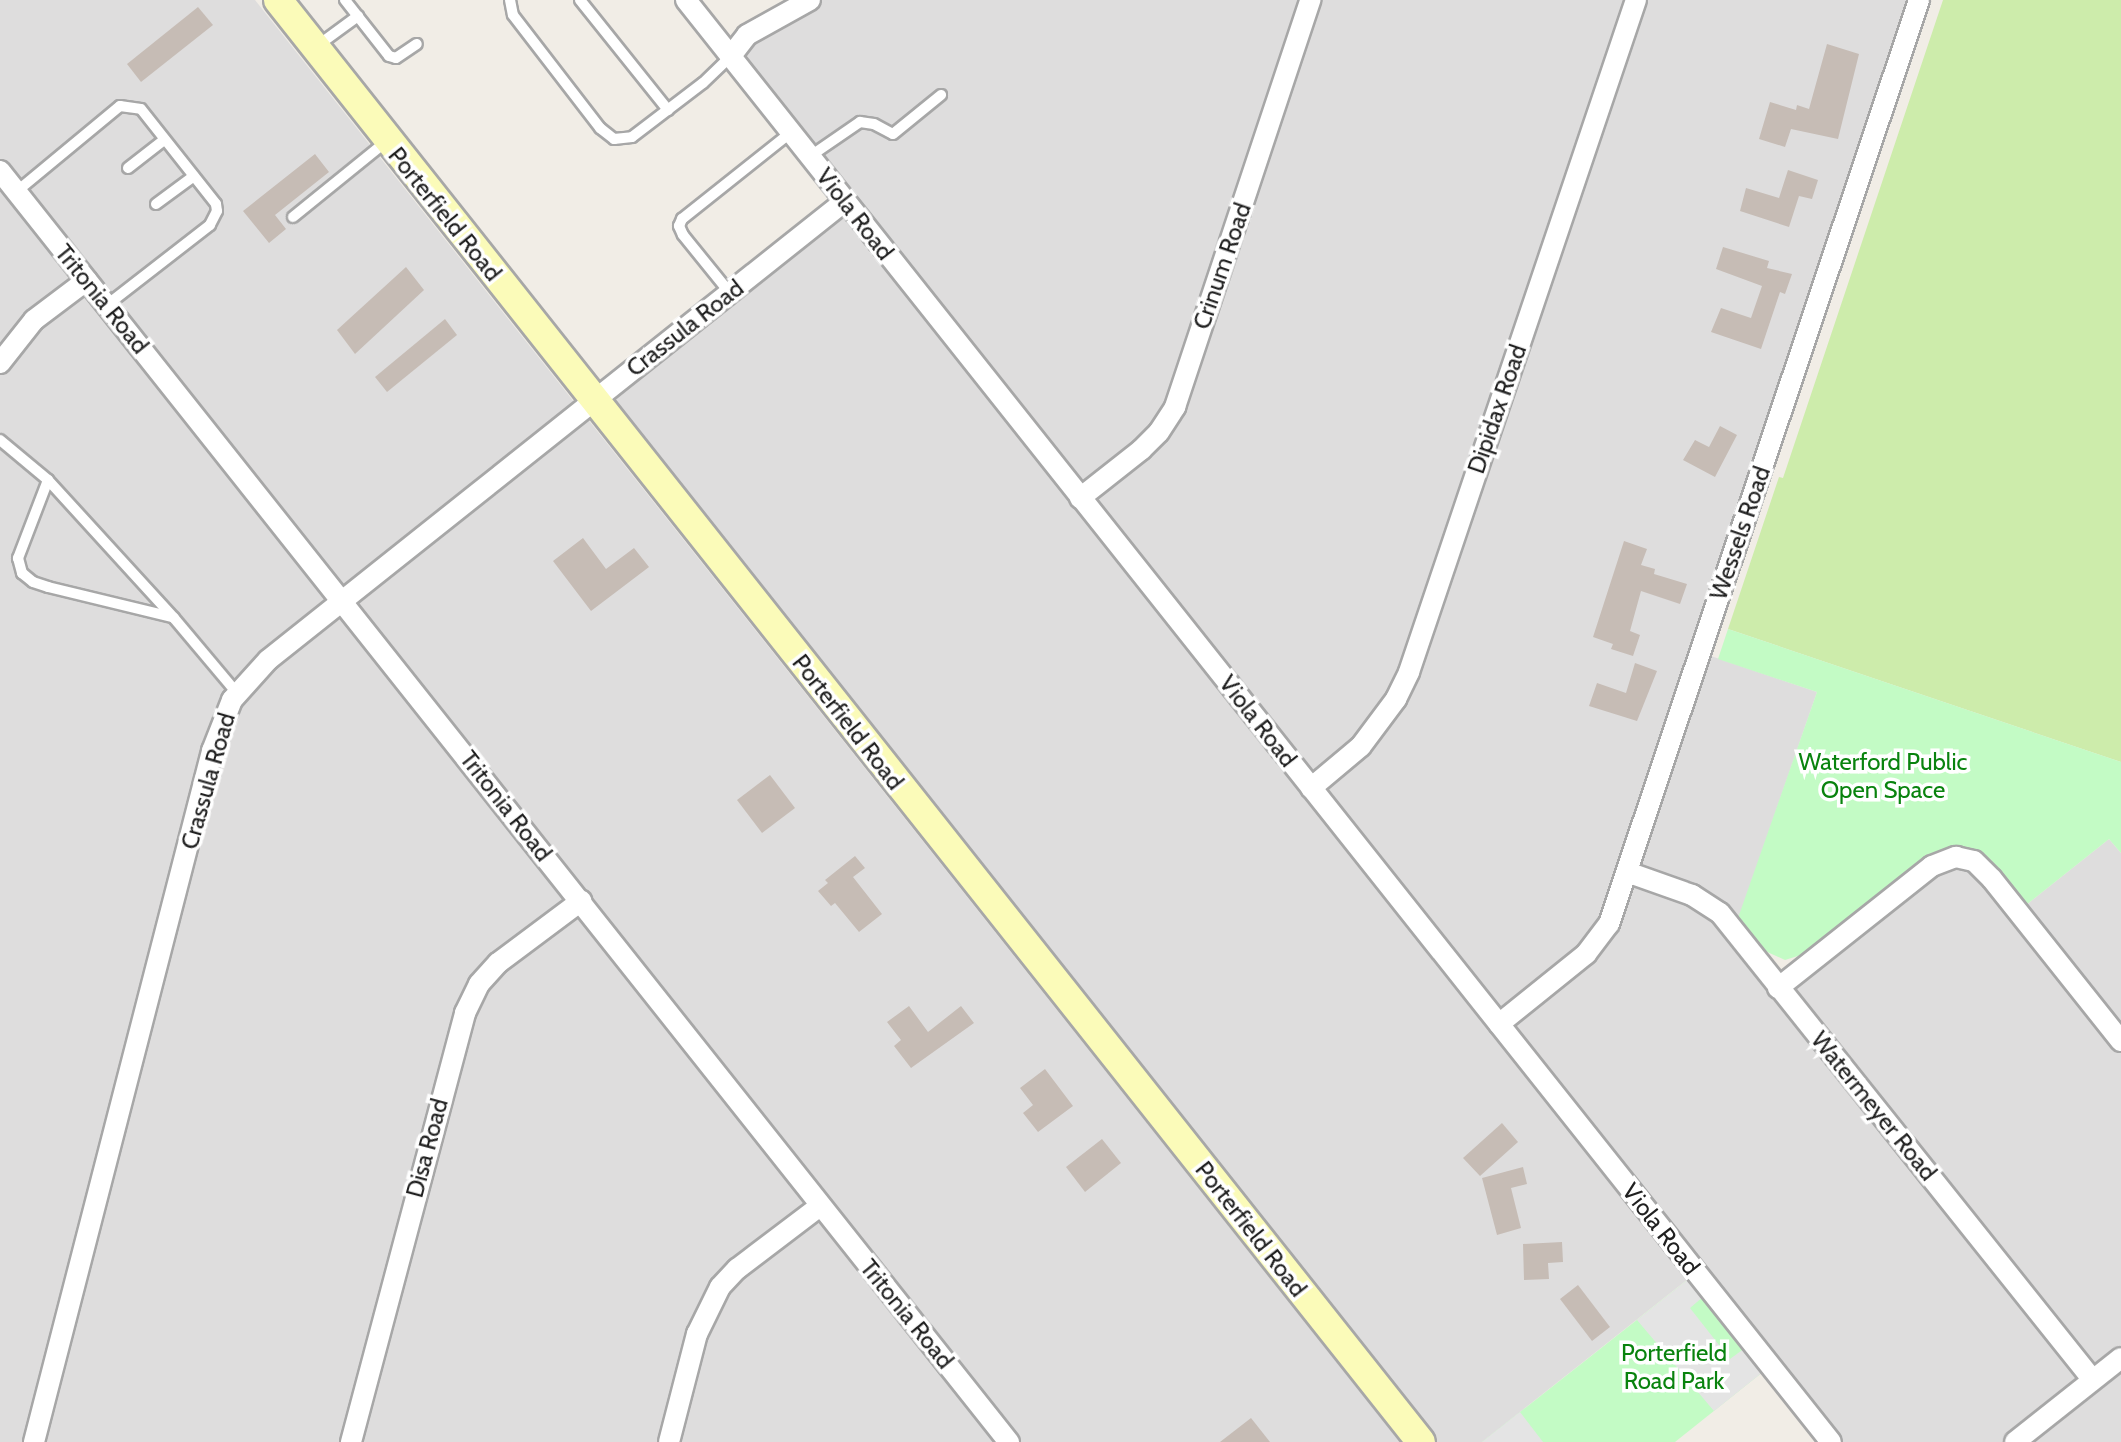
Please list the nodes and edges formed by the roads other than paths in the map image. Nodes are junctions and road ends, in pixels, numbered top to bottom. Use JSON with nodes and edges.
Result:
{"nodes":[{"id":1,"x":278,"y":0,"type":"edge"},
{"id":2,"x":345,"y":0,"type":"edge"},
{"id":3,"x":510,"y":0,"type":"edge"},
{"id":4,"x":580,"y":0,"type":"edge"},
{"id":5,"x":686,"y":0,"type":"edge"},
{"id":6,"x":810,"y":0,"type":"edge"},
{"id":7,"x":1310,"y":0,"type":"edge"},
{"id":8,"x":1636,"y":0,"type":"edge"},
{"id":9,"x":1919,"y":0,"type":"edge"},
{"id":10,"x":358,"y":16,"type":"junction"},
{"id":11,"x":417,"y":44,"type":"dead end"},
{"id":12,"x":315,"y":48,"type":"junction"},
{"id":13,"x":730,"y":57,"type":"junction"},
{"id":14,"x":941,"y":95,"type":"dead end"},
{"id":15,"x":668,"y":110,"type":"junction"},
{"id":16,"x":790,"y":133,"type":"junction"},
{"id":17,"x":164,"y":140,"type":"junction"},
{"id":18,"x":387,"y":141,"type":"junction"},
{"id":19,"x":809,"y":157,"type":"junction"},
{"id":20,"x":128,"y":168,"type":"dead end"},
{"id":21,"x":0,"y":171,"type":"edge"},
{"id":22,"x":194,"y":176,"type":"junction"},
{"id":23,"x":16,"y":192,"type":"junction"},
{"id":24,"x":845,"y":201,"type":"junction"},
{"id":25,"x":156,"y":204,"type":"dead end"},
{"id":26,"x":293,"y":217,"type":"dead end"},
{"id":27,"x":87,"y":280,"type":"junction"},
{"id":28,"x":730,"y":293,"type":"junction"},
{"id":29,"x":107,"y":305,"type":"junction"},
{"id":30,"x":0,"y":363,"type":"edge"},
{"id":31,"x":593,"y":399,"type":"junction"},
{"id":32,"x":0,"y":440,"type":"edge"},
{"id":33,"x":48,"y":480,"type":"junction"},
{"id":34,"x":1080,"y":498,"type":"junction"},
{"id":35,"x":343,"y":600,"type":"junction"},
{"id":36,"x":174,"y":618,"type":"junction"},
{"id":37,"x":237,"y":693,"type":"junction"},
{"id":38,"x":1311,"y":788,"type":"junction"},
{"id":39,"x":1627,"y":872,"type":"junction"},
{"id":40,"x":581,"y":901,"type":"junction"},
{"id":41,"x":1778,"y":988,"type":"junction"},
{"id":42,"x":1499,"y":1024,"type":"junction"},
{"id":43,"x":2121,"y":1041,"type":"edge"},
{"id":44,"x":820,"y":1206,"type":"junction"},
{"id":45,"x":2121,"y":1358,"type":"edge"},
{"id":46,"x":2092,"y":1379,"type":"junction"},
{"id":47,"x":34,"y":1442,"type":"edge"},
{"id":48,"x":351,"y":1442,"type":"edge"},
{"id":49,"x":669,"y":1442,"type":"edge"},
{"id":50,"x":1009,"y":1442,"type":"edge"},
{"id":51,"x":1421,"y":1442,"type":"edge"},
{"id":52,"x":1831,"y":1442,"type":"edge"},
{"id":53,"x":2015,"y":1442,"type":"edge"}],
"edges":[{"from":1,"to":12,"type":"street","name":"Porterfield Road"},
{"from":2,"to":10,"type":"lane"},
{"from":3,"to":15,"type":"lane"},
{"from":4,"to":15,"type":"lane"},
{"from":5,"to":13,"type":"street","name":"Viola Road"},
{"from":6,"to":13,"type":"street"},
{"from":7,"to":34,"type":"street","name":"Crinum Road"},
{"from":8,"to":38,"type":"street","name":"Dipidax Road"},
{"from":9,"to":39,"type":"street","name":"Wessels Road"},
{"from":10,"to":11,"type":"lane"},
{"from":10,"to":12,"type":"lane"},
{"from":12,"to":18,"type":"street","name":"Porterfield Road"},
{"from":13,"to":15,"type":"lane"},
{"from":13,"to":16,"type":"street","name":"Viola Road"},
{"from":14,"to":19,"type":"lane"},
{"from":16,"to":19,"type":"street","name":"Viola Road"},
{"from":16,"to":28,"type":"lane"},
{"from":17,"to":20,"type":"lane"},
{"from":17,"to":22,"type":"lane"},
{"from":17,"to":23,"type":"lane"},
{"from":18,"to":26,"type":"lane"},
{"from":18,"to":31,"type":"street","name":"Porterfield Road"},
{"from":19,"to":24,"type":"street","name":"Viola Road"},
{"from":21,"to":23,"type":"street","name":"Tritonia Road"},
{"from":22,"to":25,"type":"lane"},
{"from":22,"to":29,"type":"lane"},
{"from":23,"to":27,"type":"street","name":"Tritonia Road"},
{"from":24,"to":28,"type":"street","name":"Crassula Road"},
{"from":24,"to":34,"type":"street","name":"Viola Road"},
{"from":27,"to":29,"type":"street","name":"Tritonia Road"},
{"from":27,"to":30,"type":"street"},
{"from":28,"to":31,"type":"street","name":"Crassula Road"},
{"from":29,"to":35,"type":"street","name":"Tritonia Road"},
{"from":31,"to":35,"type":"street","name":"Crassula Road"},
{"from":31,"to":51,"type":"street","name":"Porterfield Road"},
{"from":32,"to":33,"type":"lane"},
{"from":33,"to":36,"type":"lane"},
{"from":33,"to":36,"type":"lane"},
{"from":34,"to":38,"type":"street","name":"Viola Road"},
{"from":35,"to":37,"type":"street","name":"Crassula Road"},
{"from":35,"to":40,"type":"street","name":"Tritonia Road"},
{"from":36,"to":37,"type":"lane"},
{"from":37,"to":47,"type":"street","name":"Crassula Road"},
{"from":38,"to":42,"type":"street","name":"Viola Road"},
{"from":39,"to":41,"type":"street","name":"Watermeyer Road"},
{"from":39,"to":42,"type":"street","name":"Wessels Road"},
{"from":40,"to":44,"type":"street","name":"Tritonia Road"},
{"from":40,"to":48,"type":"street","name":"Disa Road"},
{"from":41,"to":43,"type":"street"},
{"from":41,"to":46,"type":"street","name":"Watermeyer Road"},
{"from":42,"to":52,"type":"street","name":"Viola Road"},
{"from":44,"to":49,"type":"street"},
{"from":44,"to":50,"type":"street","name":"Tritonia Road"},
{"from":45,"to":46,"type":"street"},
{"from":46,"to":53,"type":"street"}]}
